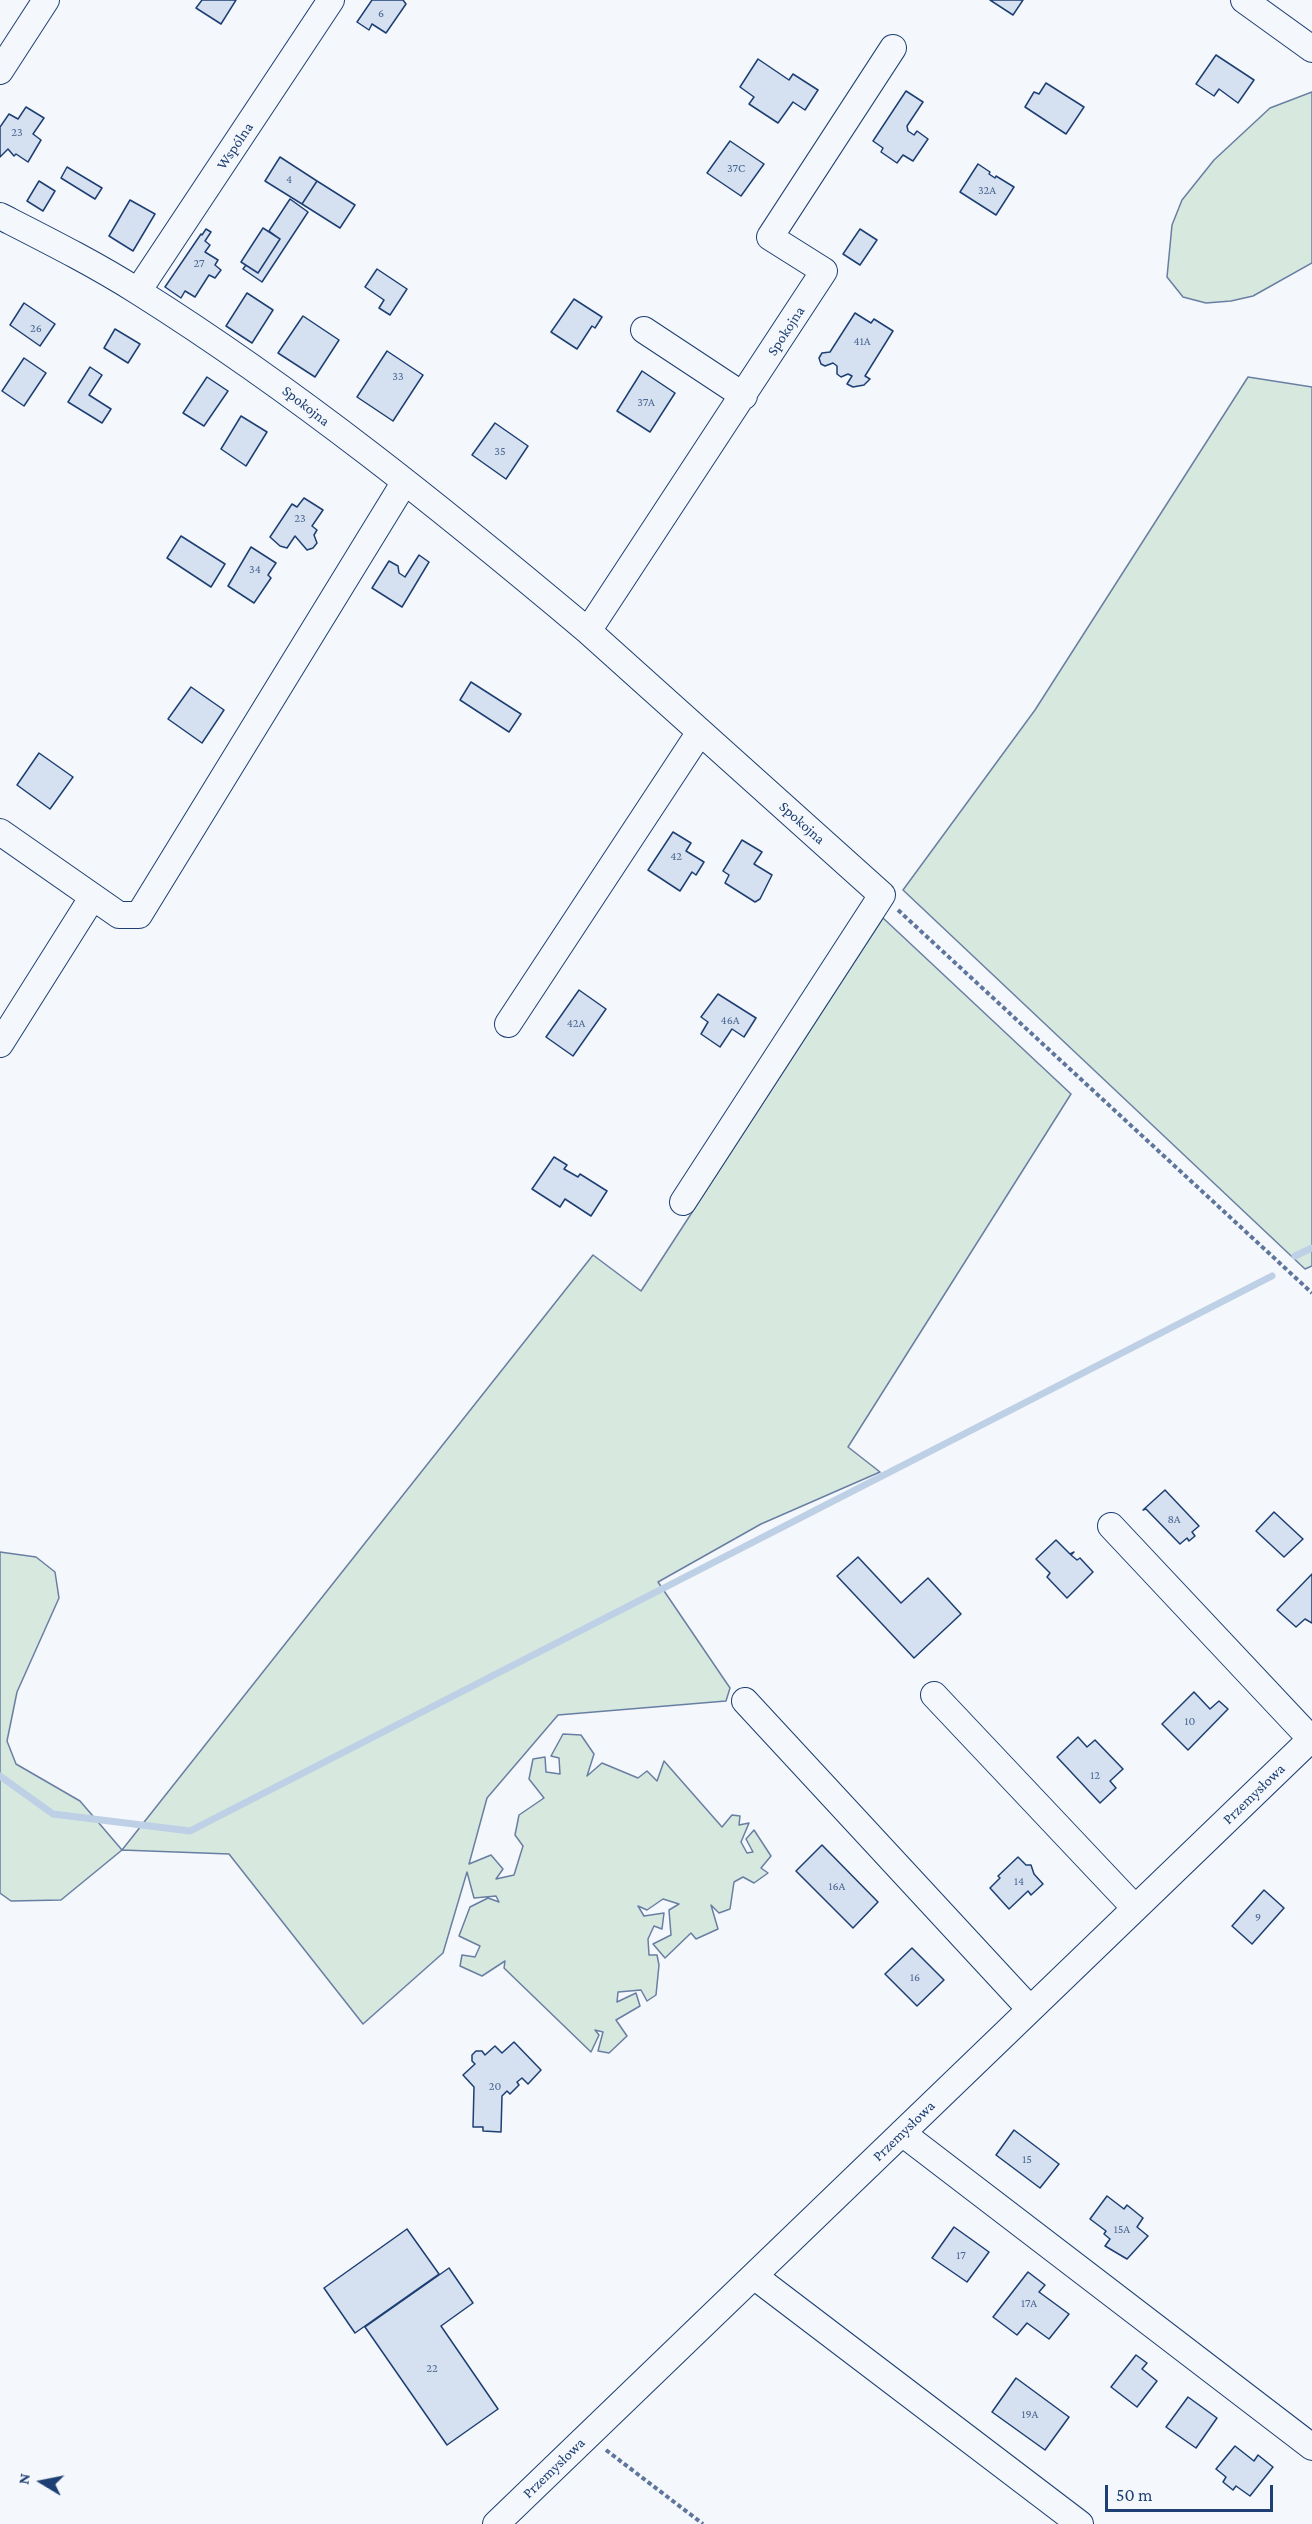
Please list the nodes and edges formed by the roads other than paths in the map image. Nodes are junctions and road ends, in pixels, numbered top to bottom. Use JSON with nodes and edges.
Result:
{"nodes":[{"id":1,"x":46,"y":0,"type":"edge"},
{"id":2,"x":331,"y":0,"type":"edge"},
{"id":3,"x":1244,"y":0,"type":"edge"},
{"id":4,"x":893,"y":48,"type":"dead end"},
{"id":5,"x":1312,"y":48,"type":"edge"},
{"id":6,"x":0,"y":71,"type":"edge"},
{"id":7,"x":0,"y":216,"type":"edge"},
{"id":8,"x":138,"y":291,"type":"junction"},
{"id":9,"x":644,"y":330,"type":"dead end"},
{"id":10,"x":744,"y":396,"type":"junction"},
{"id":11,"x":404,"y":483,"type":"junction"},
{"id":12,"x":588,"y":631,"type":"junction"},
{"id":13,"x":700,"y":732,"type":"junction"},
{"id":14,"x":0,"y":832,"type":"edge"},
{"id":15,"x":92,"y":898,"type":"junction"},
{"id":16,"x":508,"y":1024,"type":"dead end"},
{"id":17,"x":0,"y":1044,"type":"edge"},
{"id":18,"x":683,"y":1202,"type":"dead end"},
{"id":19,"x":1111,"y":1526,"type":"dead end"},
{"id":20,"x":934,"y":1695,"type":"dead end"},
{"id":21,"x":745,"y":1701,"type":"dead end"},
{"id":22,"x":1311,"y":1738,"type":"edge"},
{"id":23,"x":1135,"y":1908,"type":"junction"},
{"id":24,"x":1030,"y":2009,"type":"junction"},
{"id":25,"x":902,"y":2133,"type":"junction"},
{"id":26,"x":754,"y":2276,"type":"junction"},
{"id":27,"x":1312,"y":2447,"type":"edge"},
{"id":28,"x":496,"y":2524,"type":"edge"},
{"id":29,"x":1080,"y":2524,"type":"edge"}],
"edges":[{"from":1,"to":6,"type":"street"},
{"from":2,"to":8,"type":"street","name":"Wspólna"},
{"from":3,"to":5,"type":"street"},
{"from":4,"to":10,"type":"street","name":"Spokojna"},
{"from":7,"to":8,"type":"street","name":"Spokojna"},
{"from":8,"to":11,"type":"street","name":"Spokojna"},
{"from":9,"to":10,"type":"street"},
{"from":10,"to":12,"type":"street","name":"Spokojna"},
{"from":11,"to":12,"type":"street","name":"Spokojna"},
{"from":11,"to":15,"type":"street"},
{"from":12,"to":13,"type":"street","name":"Spokojna"},
{"from":13,"to":16,"type":"street"},
{"from":13,"to":18,"type":"street","name":"Spokojna"},
{"from":14,"to":15,"type":"street"},
{"from":15,"to":17,"type":"street"},
{"from":19,"to":22,"type":"street"},
{"from":20,"to":23,"type":"street"},
{"from":21,"to":24,"type":"street"},
{"from":22,"to":23,"type":"street","name":"Przemysłowa"},
{"from":23,"to":24,"type":"street","name":"Przemysłowa"},
{"from":24,"to":25,"type":"street","name":"Przemysłowa"},
{"from":25,"to":26,"type":"street","name":"Przemysłowa"},
{"from":25,"to":27,"type":"street"},
{"from":26,"to":28,"type":"street","name":"Przemysłowa"},
{"from":26,"to":29,"type":"street"}]}
